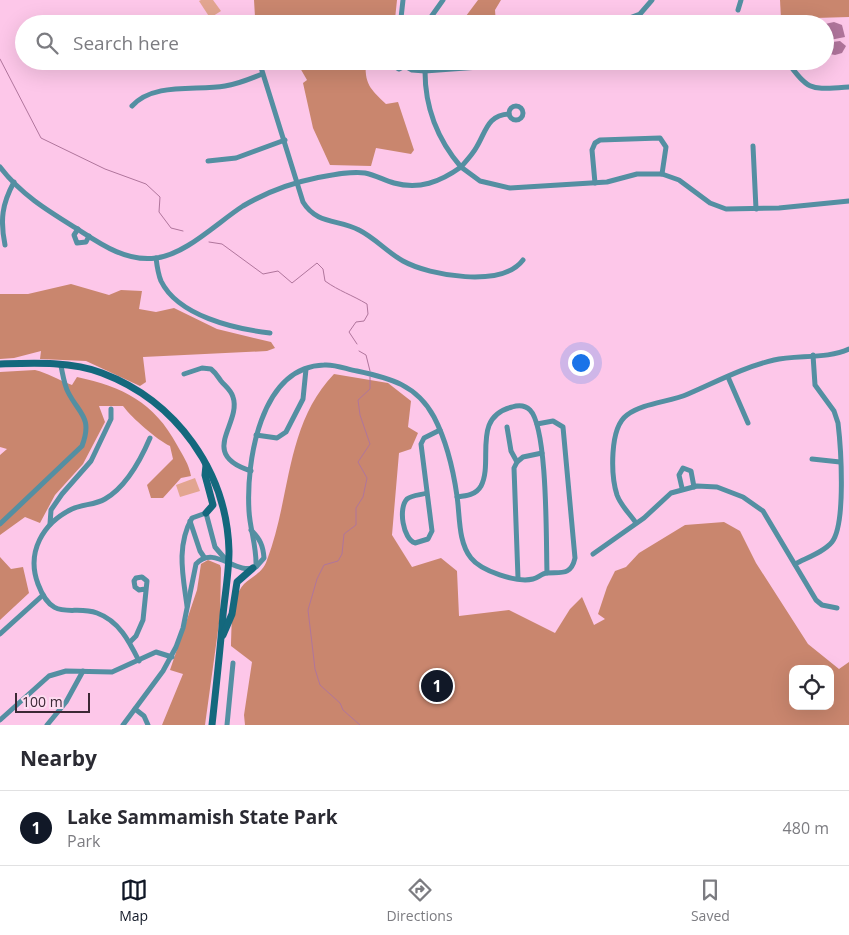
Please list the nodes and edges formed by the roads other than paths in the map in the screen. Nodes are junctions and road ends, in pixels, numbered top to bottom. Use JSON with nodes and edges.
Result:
{"nodes":[{"id":1,"x":403,"y":0,"type":"edge"},
{"id":2,"x":443,"y":0,"type":"edge"},
{"id":3,"x":652,"y":0,"type":"edge"},
{"id":4,"x":741,"y":0,"type":"edge"},
{"id":5,"x":738,"y":10,"type":"dead end"},
{"id":6,"x":401,"y":15,"type":"edge"},
{"id":7,"x":432,"y":15,"type":"edge"},
{"id":8,"x":637,"y":15,"type":"edge"},
{"id":9,"x":261,"y":70,"type":"edge"},
{"id":10,"x":412,"y":70,"type":"edge"},
{"id":11,"x":438,"y":70,"type":"edge"},
{"id":12,"x":793,"y":70,"type":"edge"},
{"id":13,"x":424,"y":71,"type":"junction"},
{"id":14,"x":262,"y":74,"type":"junction"},
{"id":15,"x":849,"y":87,"type":"edge"},
{"id":16,"x":132,"y":106,"type":"dead end"},
{"id":17,"x":509,"y":114,"type":"dead end"},
{"id":18,"x":285,"y":140,"type":"junction"},
{"id":19,"x":754,"y":146,"type":"dead end"},
{"id":20,"x":208,"y":161,"type":"dead end"},
{"id":21,"x":0,"y":167,"type":"edge"},
{"id":22,"x":460,"y":167,"type":"junction"},
{"id":23,"x":662,"y":174,"type":"junction"},
{"id":24,"x":14,"y":182,"type":"junction"},
{"id":25,"x":297,"y":183,"type":"junction"},
{"id":26,"x":595,"y":183,"type":"junction"},
{"id":27,"x":849,"y":201,"type":"edge"},
{"id":28,"x":756,"y":210,"type":"junction"},
{"id":29,"x":78,"y":229,"type":"junction"},
{"id":30,"x":89,"y":236,"type":"junction"},
{"id":31,"x":5,"y":244,"type":"dead end"},
{"id":32,"x":156,"y":258,"type":"junction"},
{"id":33,"x":523,"y":260,"type":"dead end"},
{"id":34,"x":270,"y":333,"type":"dead end"},
{"id":35,"x":849,"y":349,"type":"edge"},
{"id":36,"x":813,"y":355,"type":"junction"},
{"id":37,"x":0,"y":364,"type":"edge"},
{"id":38,"x":61,"y":366,"type":"junction"},
{"id":39,"x":306,"y":369,"type":"junction"},
{"id":40,"x":184,"y":374,"type":"dead end"},
{"id":41,"x":728,"y":377,"type":"junction"},
{"id":42,"x":111,"y":409,"type":"dead end"},
{"id":43,"x":748,"y":423,"type":"dead end"},
{"id":44,"x":537,"y":424,"type":"junction"},
{"id":45,"x":507,"y":427,"type":"dead end"},
{"id":46,"x":440,"y":430,"type":"junction"},
{"id":47,"x":256,"y":435,"type":"junction"},
{"id":48,"x":150,"y":438,"type":"dead end"},
{"id":49,"x":542,"y":454,"type":"junction"},
{"id":50,"x":812,"y":459,"type":"dead end"},
{"id":51,"x":516,"y":462,"type":"junction"},
{"id":52,"x":840,"y":462,"type":"junction"},
{"id":53,"x":206,"y":464,"type":"junction"},
{"id":54,"x":251,"y":471,"type":"junction"},
{"id":55,"x":694,"y":487,"type":"junction"},
{"id":56,"x":682,"y":488,"type":"junction"},
{"id":57,"x":427,"y":493,"type":"junction"},
{"id":58,"x":458,"y":497,"type":"junction"},
{"id":59,"x":206,"y":513,"type":"junction"},
{"id":60,"x":190,"y":520,"type":"junction"},
{"id":61,"x":636,"y":523,"type":"junction"},
{"id":62,"x":0,"y":524,"type":"edge"},
{"id":63,"x":50,"y":524,"type":"junction"},
{"id":64,"x":215,"y":547,"type":"junction"},
{"id":65,"x":593,"y":554,"type":"dead end"},
{"id":66,"x":212,"y":556,"type":"junction"},
{"id":67,"x":204,"y":557,"type":"junction"},
{"id":68,"x":229,"y":563,"type":"junction"},
{"id":69,"x":795,"y":564,"type":"junction"},
{"id":70,"x":254,"y":567,"type":"junction"},
{"id":71,"x":547,"y":573,"type":"junction"},
{"id":72,"x":518,"y":578,"type":"junction"},
{"id":73,"x":145,"y":588,"type":"dead end"},
{"id":74,"x":43,"y":595,"type":"junction"},
{"id":75,"x":837,"y":608,"type":"dead end"},
{"id":76,"x":187,"y":609,"type":"junction"},
{"id":77,"x":0,"y":634,"type":"edge"},
{"id":78,"x":221,"y":638,"type":"junction"},
{"id":79,"x":130,"y":642,"type":"junction"},
{"id":80,"x":172,"y":657,"type":"junction"},
{"id":81,"x":139,"y":661,"type":"junction"},
{"id":82,"x":234,"y":663,"type":"dead end"},
{"id":83,"x":83,"y":671,"type":"junction"},
{"id":84,"x":135,"y":709,"type":"junction"},
{"id":85,"x":0,"y":720,"type":"edge"},
{"id":86,"x":47,"y":725,"type":"edge"},
{"id":87,"x":123,"y":725,"type":"edge"},
{"id":88,"x":148,"y":725,"type":"edge"},
{"id":89,"x":212,"y":725,"type":"edge"},
{"id":90,"x":227,"y":725,"type":"edge"}],
"edges":[{"from":1,"to":6,"type":"street"},
{"from":2,"to":7,"type":"street"},
{"from":3,"to":8,"type":"street"},
{"from":4,"to":5,"type":"street"},
{"from":9,"to":14,"type":"street"},
{"from":10,"to":13,"type":"street"},
{"from":11,"to":13,"type":"street"},
{"from":12,"to":15,"type":"street"},
{"from":13,"to":22,"type":"street"},
{"from":14,"to":16,"type":"street"},
{"from":14,"to":18,"type":"street"},
{"from":17,"to":22,"type":"street"},
{"from":18,"to":20,"type":"street"},
{"from":18,"to":25,"type":"street"},
{"from":19,"to":28,"type":"street"},
{"from":21,"to":24,"type":"street"},
{"from":22,"to":25,"type":"street"},
{"from":22,"to":26,"type":"street"},
{"from":23,"to":26,"type":"street"},
{"from":23,"to":26,"type":"street"},
{"from":23,"to":28,"type":"street"},
{"from":24,"to":29,"type":"street"},
{"from":24,"to":31,"type":"street"},
{"from":25,"to":32,"type":"street"},
{"from":25,"to":33,"type":"street"},
{"from":27,"to":28,"type":"street"},
{"from":29,"to":30,"type":"street"},
{"from":29,"to":30,"type":"street"},
{"from":30,"to":32,"type":"street"},
{"from":32,"to":34,"type":"street"},
{"from":35,"to":36,"type":"street"},
{"from":36,"to":41,"type":"street"},
{"from":36,"to":52,"type":"street"},
{"from":37,"to":38,"type":"main road"},
{"from":38,"to":53,"type":"main road"},
{"from":38,"to":62,"type":"street"},
{"from":39,"to":46,"type":"street"},
{"from":39,"to":47,"type":"street"},
{"from":39,"to":47,"type":"street"},
{"from":40,"to":54,"type":"street"},
{"from":41,"to":43,"type":"street"},
{"from":41,"to":61,"type":"street"},
{"from":42,"to":63,"type":"street"},
{"from":44,"to":49,"type":"street"},
{"from":44,"to":58,"type":"street"},
{"from":44,"to":71,"type":"street"},
{"from":45,"to":51,"type":"street"},
{"from":46,"to":57,"type":"street"},
{"from":46,"to":58,"type":"street"},
{"from":47,"to":54,"type":"street"},
{"from":48,"to":63,"type":"street"},
{"from":49,"to":51,"type":"street"},
{"from":49,"to":71,"type":"street"},
{"from":50,"to":52,"type":"street"},
{"from":51,"to":72,"type":"street"},
{"from":52,"to":69,"type":"street"},
{"from":53,"to":59,"type":"main road"},
{"from":53,"to":68,"type":"main road"},
{"from":54,"to":70,"type":"street"},
{"from":55,"to":56,"type":"street"},
{"from":55,"to":56,"type":"street"},
{"from":55,"to":69,"type":"street"},
{"from":56,"to":61,"type":"street"},
{"from":57,"to":57,"type":"street"},
{"from":58,"to":72,"type":"street"},
{"from":59,"to":60,"type":"street"},
{"from":59,"to":64,"type":"street"},
{"from":60,"to":67,"type":"street"},
{"from":60,"to":76,"type":"street"},
{"from":61,"to":65,"type":"street"},
{"from":63,"to":74,"type":"street"},
{"from":64,"to":66,"type":"street"},
{"from":64,"to":68,"type":"street"},
{"from":66,"to":67,"type":"street"},
{"from":66,"to":68,"type":"street"},
{"from":67,"to":76,"type":"street"},
{"from":68,"to":70,"type":"street"},
{"from":68,"to":78,"type":"main road"},
{"from":69,"to":75,"type":"street"},
{"from":70,"to":78,"type":"main road"},
{"from":71,"to":72,"type":"street"},
{"from":73,"to":79,"type":"street"},
{"from":74,"to":77,"type":"street"},
{"from":74,"to":79,"type":"street"},
{"from":76,"to":80,"type":"street"},
{"from":78,"to":89,"type":"main road"},
{"from":79,"to":81,"type":"street"},
{"from":80,"to":81,"type":"street"},
{"from":80,"to":84,"type":"street"},
{"from":81,"to":83,"type":"street"},
{"from":82,"to":90,"type":"street"},
{"from":83,"to":85,"type":"street"},
{"from":83,"to":86,"type":"street"},
{"from":84,"to":87,"type":"street"},
{"from":84,"to":88,"type":"street"}]}
